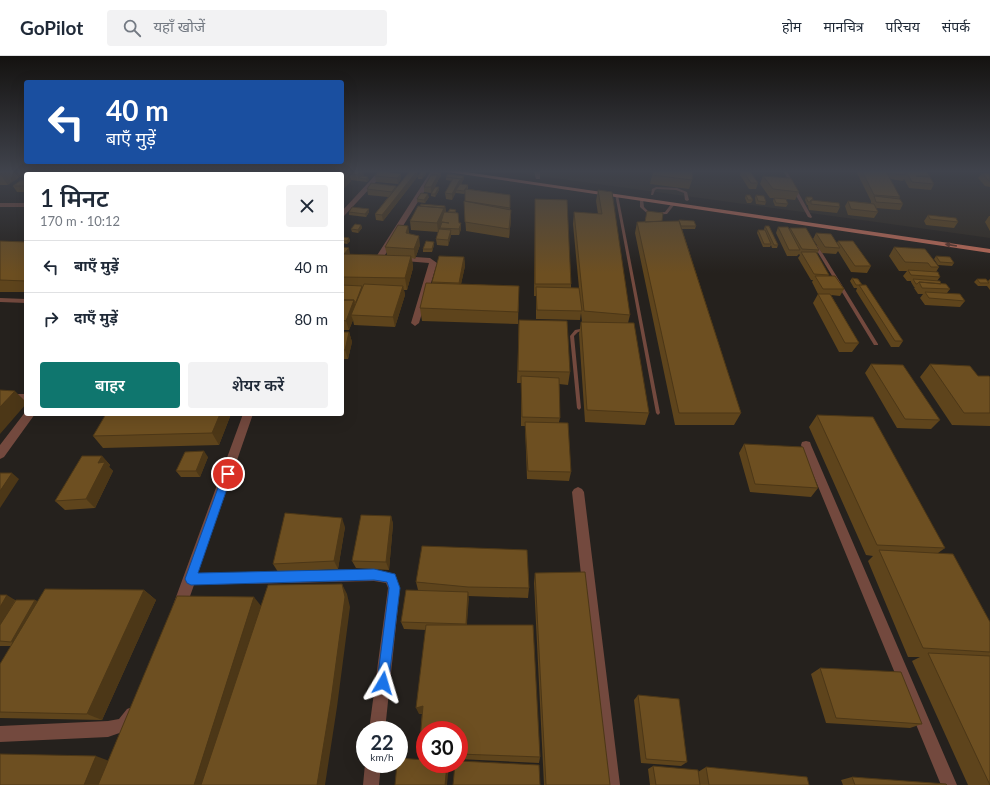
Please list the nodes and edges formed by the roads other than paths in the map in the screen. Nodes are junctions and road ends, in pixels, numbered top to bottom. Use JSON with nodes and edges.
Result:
{"nodes":[{"id":1,"x":413,"y":205,"type":"edge"},
{"id":2,"x":618,"y":205,"type":"edge"},
{"id":3,"x":642,"y":205,"type":"edge"},
{"id":4,"x":672,"y":205,"type":"edge"},
{"id":5,"x":679,"y":205,"type":"edge"},
{"id":6,"x":723,"y":205,"type":"edge"},
{"id":7,"x":803,"y":205,"type":"edge"},
{"id":8,"x":810,"y":217,"type":"junction"},
{"id":9,"x":814,"y":243,"type":"edge"},
{"id":10,"x":990,"y":243,"type":"edge"},
{"id":11,"x":990,"y":251,"type":"edge"},
{"id":12,"x":0,"y":300,"type":"edge"},
{"id":13,"x":24,"y":301,"type":"edge"},
{"id":14,"x":415,"y":323,"type":"dead end"},
{"id":15,"x":592,"y":329,"type":"edge"},
{"id":16,"x":635,"y":330,"type":"edge"},
{"id":17,"x":642,"y":330,"type":"junction"},
{"id":18,"x":876,"y":344,"type":"dead end"},
{"id":19,"x":0,"y":397,"type":"edge"},
{"id":20,"x":24,"y":398,"type":"edge"},
{"id":21,"x":579,"y":408,"type":"dead end"},
{"id":22,"x":658,"y":413,"type":"dead end"},
{"id":23,"x":28,"y":416,"type":"edge"},
{"id":24,"x":247,"y":416,"type":"edge"},
{"id":25,"x":806,"y":445,"type":"dead end"},
{"id":26,"x":0,"y":454,"type":"edge"},
{"id":27,"x":578,"y":492,"type":"dead end"},
{"id":28,"x":191,"y":579,"type":"junction"},
{"id":29,"x":174,"y":622,"type":"edge"},
{"id":30,"x":139,"y":704,"type":"edge"},
{"id":31,"x":378,"y":721,"type":"edge"},
{"id":32,"x":0,"y":734,"type":"edge"},
{"id":33,"x":372,"y":773,"type":"edge"},
{"id":34,"x":371,"y":785,"type":"edge"},
{"id":35,"x":612,"y":785,"type":"edge"},
{"id":36,"x":949,"y":785,"type":"edge"}],
"edges":[{"from":1,"to":14,"type":"street"},
{"from":2,"to":17,"type":"lane"},
{"from":3,"to":4,"type":"lane"},
{"from":11,"to":5,"type":"main road","one_way":true},
{"from":6,"to":8,"type":"main road"},
{"from":7,"to":8,"type":"lane"},
{"from":8,"to":10,"type":"main road"},
{"from":9,"to":18,"type":"lane"},
{"from":12,"to":13,"type":"street"},
{"from":15,"to":21,"type":"lane"},
{"from":16,"to":17,"type":"lane"},
{"from":17,"to":22,"type":"lane"},
{"from":19,"to":20,"type":"street"},
{"from":23,"to":26,"type":"street"},
{"from":24,"to":28,"type":"street"},
{"from":25,"to":36,"type":"street"},
{"from":27,"to":35,"type":"street"},
{"from":28,"to":29,"type":"street"},
{"from":28,"to":31,"type":"street"},
{"from":30,"to":32,"type":"street"},
{"from":33,"to":34,"type":"street"}]}
